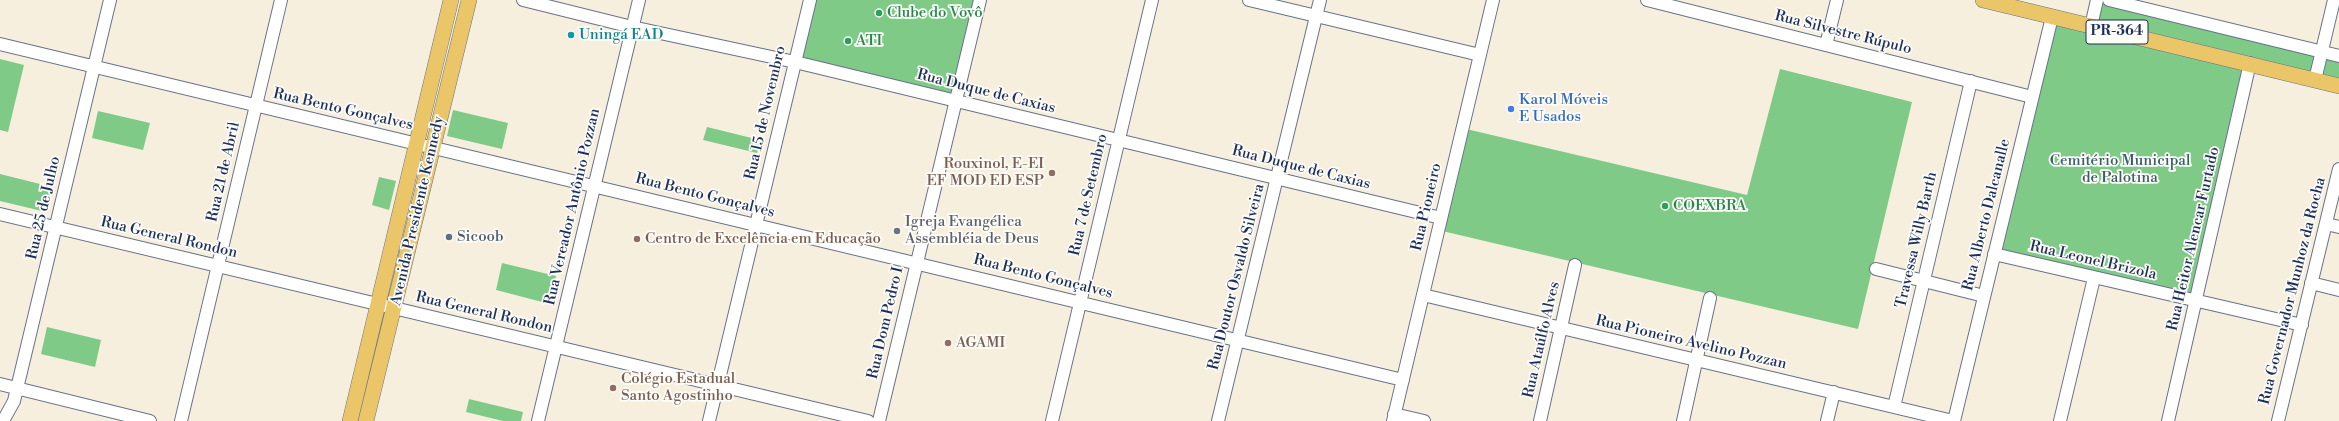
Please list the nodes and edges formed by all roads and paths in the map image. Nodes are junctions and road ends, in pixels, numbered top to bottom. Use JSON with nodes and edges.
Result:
{"nodes":[{"id":1,"x":110,"y":0,"type":"edge"},
{"id":2,"x":281,"y":0,"type":"edge"},
{"id":3,"x":451,"y":0,"type":"edge"},
{"id":4,"x":469,"y":0,"type":"edge"},
{"id":5,"x":523,"y":0,"type":"edge"},
{"id":6,"x":639,"y":0,"type":"edge"},
{"id":7,"x":810,"y":0,"type":"edge"},
{"id":8,"x":980,"y":0,"type":"edge"},
{"id":9,"x":1152,"y":0,"type":"edge"},
{"id":10,"x":1249,"y":0,"type":"edge"},
{"id":11,"x":1320,"y":0,"type":"edge"},
{"id":12,"x":1493,"y":0,"type":"edge"},
{"id":13,"x":1647,"y":0,"type":"edge"},
{"id":14,"x":1837,"y":0,"type":"edge"},
{"id":15,"x":1983,"y":0,"type":"edge"},
{"id":16,"x":2097,"y":0,"type":"edge"},
{"id":17,"x":2109,"y":0,"type":"edge"},
{"id":18,"x":2334,"y":0,"type":"edge"},
{"id":19,"x":1665,"y":2,"type":"edge"},
{"id":20,"x":1316,"y":16,"type":"junction"},
{"id":21,"x":2052,"y":17,"type":"junction"},
{"id":22,"x":2091,"y":26,"type":"junction"},
{"id":23,"x":632,"y":27,"type":"junction"},
{"id":24,"x":0,"y":44,"type":"edge"},
{"id":25,"x":1826,"y":45,"type":"junction"},
{"id":26,"x":2322,"y":52,"type":"junction"},
{"id":27,"x":1480,"y":55,"type":"junction"},
{"id":28,"x":2339,"y":56,"type":"edge"},
{"id":29,"x":795,"y":62,"type":"junction"},
{"id":30,"x":2250,"y":64,"type":"junction"},
{"id":31,"x":94,"y":66,"type":"junction"},
{"id":32,"x":2315,"y":80,"type":"junction"},
{"id":33,"x":1971,"y":81,"type":"junction"},
{"id":34,"x":2339,"y":86,"type":"edge"},
{"id":35,"x":2032,"y":97,"type":"junction"},
{"id":36,"x":956,"y":101,"type":"junction"},
{"id":37,"x":256,"y":105,"type":"junction"},
{"id":38,"x":1119,"y":140,"type":"junction"},
{"id":39,"x":416,"y":144,"type":"junction"},
{"id":40,"x":433,"y":148,"type":"junction"},
{"id":41,"x":2339,"y":169,"type":"edge"},
{"id":42,"x":1277,"y":178,"type":"junction"},
{"id":43,"x":594,"y":186,"type":"junction"},
{"id":44,"x":0,"y":214,"type":"edge"},
{"id":45,"x":1441,"y":218,"type":"junction"},
{"id":46,"x":2326,"y":224,"type":"junction"},
{"id":47,"x":756,"y":225,"type":"junction"},
{"id":48,"x":56,"y":227,"type":"junction"},
{"id":49,"x":2339,"y":227,"type":"edge"},
{"id":50,"x":1994,"y":254,"type":"junction"},
{"id":51,"x":917,"y":263,"type":"junction"},
{"id":52,"x":1575,"y":265,"type":"dead end"},
{"id":53,"x":218,"y":266,"type":"junction"},
{"id":54,"x":1876,"y":269,"type":"dead end"},
{"id":55,"x":2094,"y":278,"type":"junction"},
{"id":56,"x":1924,"y":281,"type":"junction"},
{"id":57,"x":2312,"y":283,"type":"junction"},
{"id":58,"x":2339,"y":290,"type":"edge"},
{"id":59,"x":1423,"y":295,"type":"junction"},
{"id":60,"x":1984,"y":296,"type":"junction"},
{"id":61,"x":1710,"y":298,"type":"dead end"},
{"id":62,"x":2196,"y":302,"type":"junction"},
{"id":63,"x":1080,"y":303,"type":"junction"},
{"id":64,"x":378,"y":304,"type":"junction"},
{"id":65,"x":395,"y":308,"type":"junction"},
{"id":66,"x":2302,"y":325,"type":"junction"},
{"id":67,"x":1561,"y":329,"type":"junction"},
{"id":68,"x":1238,"y":340,"type":"junction"},
{"id":69,"x":556,"y":347,"type":"junction"},
{"id":70,"x":1696,"y":360,"type":"junction"},
{"id":71,"x":1402,"y":380,"type":"junction"},
{"id":72,"x":0,"y":384,"type":"edge"},
{"id":73,"x":718,"y":385,"type":"junction"},
{"id":74,"x":17,"y":388,"type":"junction"},
{"id":75,"x":1834,"y":392,"type":"junction"},
{"id":76,"x":1894,"y":407,"type":"junction"},
{"id":77,"x":1394,"y":417,"type":"edge"},
{"id":78,"x":3,"y":421,"type":"edge"},
{"id":79,"x":150,"y":421,"type":"edge"},
{"id":80,"x":181,"y":421,"type":"edge"},
{"id":81,"x":350,"y":421,"type":"edge"},
{"id":82,"x":366,"y":421,"type":"edge"},
{"id":83,"x":538,"y":421,"type":"edge"},
{"id":84,"x":709,"y":421,"type":"edge"},
{"id":85,"x":868,"y":421,"type":"edge"},
{"id":86,"x":879,"y":421,"type":"edge"},
{"id":87,"x":1052,"y":421,"type":"edge"},
{"id":88,"x":1218,"y":421,"type":"edge"},
{"id":89,"x":1424,"y":421,"type":"edge"},
{"id":90,"x":1540,"y":421,"type":"edge"},
{"id":91,"x":1683,"y":421,"type":"edge"},
{"id":92,"x":1827,"y":421,"type":"edge"},
{"id":93,"x":1953,"y":421,"type":"edge"},
{"id":94,"x":2060,"y":421,"type":"edge"},
{"id":95,"x":2168,"y":421,"type":"edge"},
{"id":96,"x":2278,"y":421,"type":"edge"}],
"edges":[{"from":1,"to":31,"type":"street","name":"Rua 25 de Julho"},
{"from":2,"to":37,"type":"street","name":"Rua 21 de Abril"},
{"from":3,"to":39,"type":"main road","name":"Avenida Presidente Kennedy"},
{"from":4,"to":40,"type":"main road","name":"Avenida Presidente Kennedy"},
{"from":5,"to":23,"type":"street","name":"Rua Duque de Caxias"},
{"from":6,"to":23,"type":"street","name":"Rua Vereador Antônio Pozzan"},
{"from":7,"to":29,"type":"street","name":"Rua 15 de Novembro"},
{"from":8,"to":36,"type":"street","name":"Rua Dom Pedro I"},
{"from":9,"to":38,"type":"street","name":"Rua 7 de Setembro"},
{"from":10,"to":20,"type":"street"},
{"from":11,"to":20,"type":"street","name":"Rua Doutor Osvaldo Silveira"},
{"from":12,"to":27,"type":"street","name":"Rua Pioneiro"},
{"from":13,"to":19,"type":"street","name":"Rua Silvestre Rúpulo"},
{"from":14,"to":25,"type":"street"},
{"from":15,"to":21,"type":"main road","number":"PR-364"},
{"from":16,"to":22,"type":"street"},
{"from":17,"to":26,"type":"street"},
{"from":18,"to":26,"type":"street"},
{"from":19,"to":25,"type":"street","name":"Rua Silvestre Rúpulo"},
{"from":20,"to":27,"type":"street"},
{"from":20,"to":42,"type":"street","name":"Rua Doutor Osvaldo Silveira"},
{"from":21,"to":22,"type":"main road","number":"PR-364"},
{"from":21,"to":35,"type":"street","name":"Rua Alberto Dalcanalle"},
{"from":22,"to":30,"type":"main road","number":"PR-364"},
{"from":23,"to":29,"type":"street","name":"Rua Duque de Caxias"},
{"from":23,"to":43,"type":"street","name":"Rua Vereador Antônio Pozzan"},
{"from":24,"to":31,"type":"street","name":"Rua Bento Gonçalves"},
{"from":25,"to":33,"type":"street","name":"Rua Silvestre Rúpulo"},
{"from":26,"to":28,"type":"street"},
{"from":26,"to":32,"type":"street"},
{"from":27,"to":45,"type":"street","name":"Rua Pioneiro"},
{"from":29,"to":36,"type":"street","name":"Rua Duque de Caxias"},
{"from":29,"to":47,"type":"street","name":"Rua 15 de Novembro"},
{"from":30,"to":32,"type":"main road","number":"PR-364"},
{"from":30,"to":62,"type":"street","name":"Rua Heitor Alencar Furtado"},
{"from":31,"to":37,"type":"street","name":"Rua Bento Gonçalves"},
{"from":31,"to":48,"type":"street","name":"Rua 25 de Julho"},
{"from":32,"to":34,"type":"main road","number":"PR-364"},
{"from":33,"to":35,"type":"street","name":"Rua Silvestre Rúpulo"},
{"from":33,"to":56,"type":"street","name":"Travessa Willy Barth"},
{"from":35,"to":50,"type":"street","name":"Rua Alberto Dalcanalle"},
{"from":36,"to":38,"type":"street","name":"Rua Duque de Caxias"},
{"from":36,"to":51,"type":"street","name":"Rua Dom Pedro I"},
{"from":37,"to":39,"type":"street","name":"Rua Bento Gonçalves"},
{"from":37,"to":53,"type":"street","name":"Rua 21 de Abril"},
{"from":38,"to":42,"type":"street","name":"Rua Duque de Caxias"},
{"from":38,"to":63,"type":"street","name":"Rua 7 de Setembro"},
{"from":39,"to":40,"type":"street","name":"Rua Bento Gonçalves"},
{"from":39,"to":64,"type":"main road","name":"Avenida Presidente Kennedy"},
{"from":40,"to":43,"type":"street","name":"Rua Bento Gonçalves"},
{"from":40,"to":65,"type":"main road","name":"Avenida Presidente Kennedy"},
{"from":41,"to":46,"type":"street","name":"Rua Governador Munhoz da Rocha"},
{"from":42,"to":45,"type":"street","name":"Rua Duque de Caxias"},
{"from":42,"to":68,"type":"street","name":"Rua Doutor Osvaldo Silveira"},
{"from":43,"to":47,"type":"street","name":"Rua Bento Gonçalves"},
{"from":43,"to":69,"type":"street","name":"Rua Vereador Antônio Pozzan"},
{"from":44,"to":48,"type":"street","name":"Rua General Rondon"},
{"from":45,"to":59,"type":"street","name":"Rua Pioneiro"},
{"from":46,"to":49,"type":"street"},
{"from":46,"to":57,"type":"street","name":"Rua Governador Munhoz da Rocha"},
{"from":47,"to":51,"type":"street","name":"Rua Bento Gonçalves"},
{"from":47,"to":73,"type":"street","name":"Rua 15 de Novembro"},
{"from":48,"to":53,"type":"street","name":"Rua General Rondon"},
{"from":48,"to":74,"type":"street","name":"Rua 25 de Julho"},
{"from":50,"to":55,"type":"street","name":"Rua Leonel Brizola"},
{"from":50,"to":60,"type":"street","name":"Rua Alberto Dalcanalle"},
{"from":51,"to":63,"type":"street","name":"Rua Bento Gonçalves"},
{"from":51,"to":86,"type":"street","name":"Rua Dom Pedro I"},
{"from":52,"to":67,"type":"street","name":"Rua Ataúlfo Alves"},
{"from":53,"to":64,"type":"street","name":"Rua General Rondon"},
{"from":53,"to":80,"type":"street","name":"Rua 21 de Abril"},
{"from":54,"to":56,"type":"street"},
{"from":55,"to":62,"type":"street","name":"Rua Leonel Brizola"},
{"from":55,"to":94,"type":"street"},
{"from":56,"to":60,"type":"street"},
{"from":56,"to":76,"type":"street","name":"Travessa Willy Barth"},
{"from":57,"to":58,"type":"street"},
{"from":57,"to":66,"type":"street","name":"Rua Governador Munhoz da Rocha"},
{"from":59,"to":67,"type":"street","name":"Rua Pioneiro Avelino Pozzan"},
{"from":59,"to":71,"type":"street","name":"Rua Pioneiro"},
{"from":60,"to":93,"type":"street","name":"Rua Alberto Dalcanalle"},
{"from":61,"to":70,"type":"street"},
{"from":62,"to":66,"type":"street","name":"Rua Leonel Brizola"},
{"from":62,"to":95,"type":"street","name":"Rua Heitor Alencar Furtado"},
{"from":63,"to":68,"type":"street","name":"Rua Bento Gonçalves"},
{"from":63,"to":87,"type":"street","name":"Rua 7 de Setembro"},
{"from":64,"to":65,"type":"street","name":"Rua General Rondon"},
{"from":64,"to":81,"type":"main road","name":"Avenida Presidente Kennedy"},
{"from":65,"to":69,"type":"street","name":"Rua General Rondon"},
{"from":65,"to":82,"type":"main road","name":"Avenida Presidente Kennedy"},
{"from":66,"to":96,"type":"street","name":"Rua Governador Munhoz da Rocha"},
{"from":67,"to":70,"type":"street","name":"Rua Pioneiro Avelino Pozzan"},
{"from":67,"to":90,"type":"street","name":"Rua Ataúlfo Alves"},
{"from":68,"to":71,"type":"street","name":"Rua Bento Gonçalves"},
{"from":68,"to":88,"type":"street","name":"Rua Doutor Osvaldo Silveira"},
{"from":69,"to":73,"type":"street","name":"Rua General Rondon"},
{"from":69,"to":83,"type":"street","name":"Rua Vereador Antônio Pozzan"},
{"from":70,"to":75,"type":"street","name":"Rua Pioneiro Avelino Pozzan"},
{"from":70,"to":91,"type":"street"},
{"from":71,"to":77,"type":"street","name":"Rua Pioneiro"},
{"from":72,"to":74,"type":"street"},
{"from":73,"to":84,"type":"street","name":"Rua 15 de Novembro"},
{"from":73,"to":85,"type":"street","name":"Rua General Rondon"},
{"from":74,"to":78,"type":"street","name":"Rua 25 de Julho"},
{"from":74,"to":79,"type":"street"},
{"from":75,"to":76,"type":"street","name":"Rua Pioneiro Avelino Pozzan"},
{"from":75,"to":92,"type":"street"},
{"from":76,"to":93,"type":"street","name":"Rua Pioneiro Avelino Pozzan"},
{"from":77,"to":89,"type":"street"}]}
